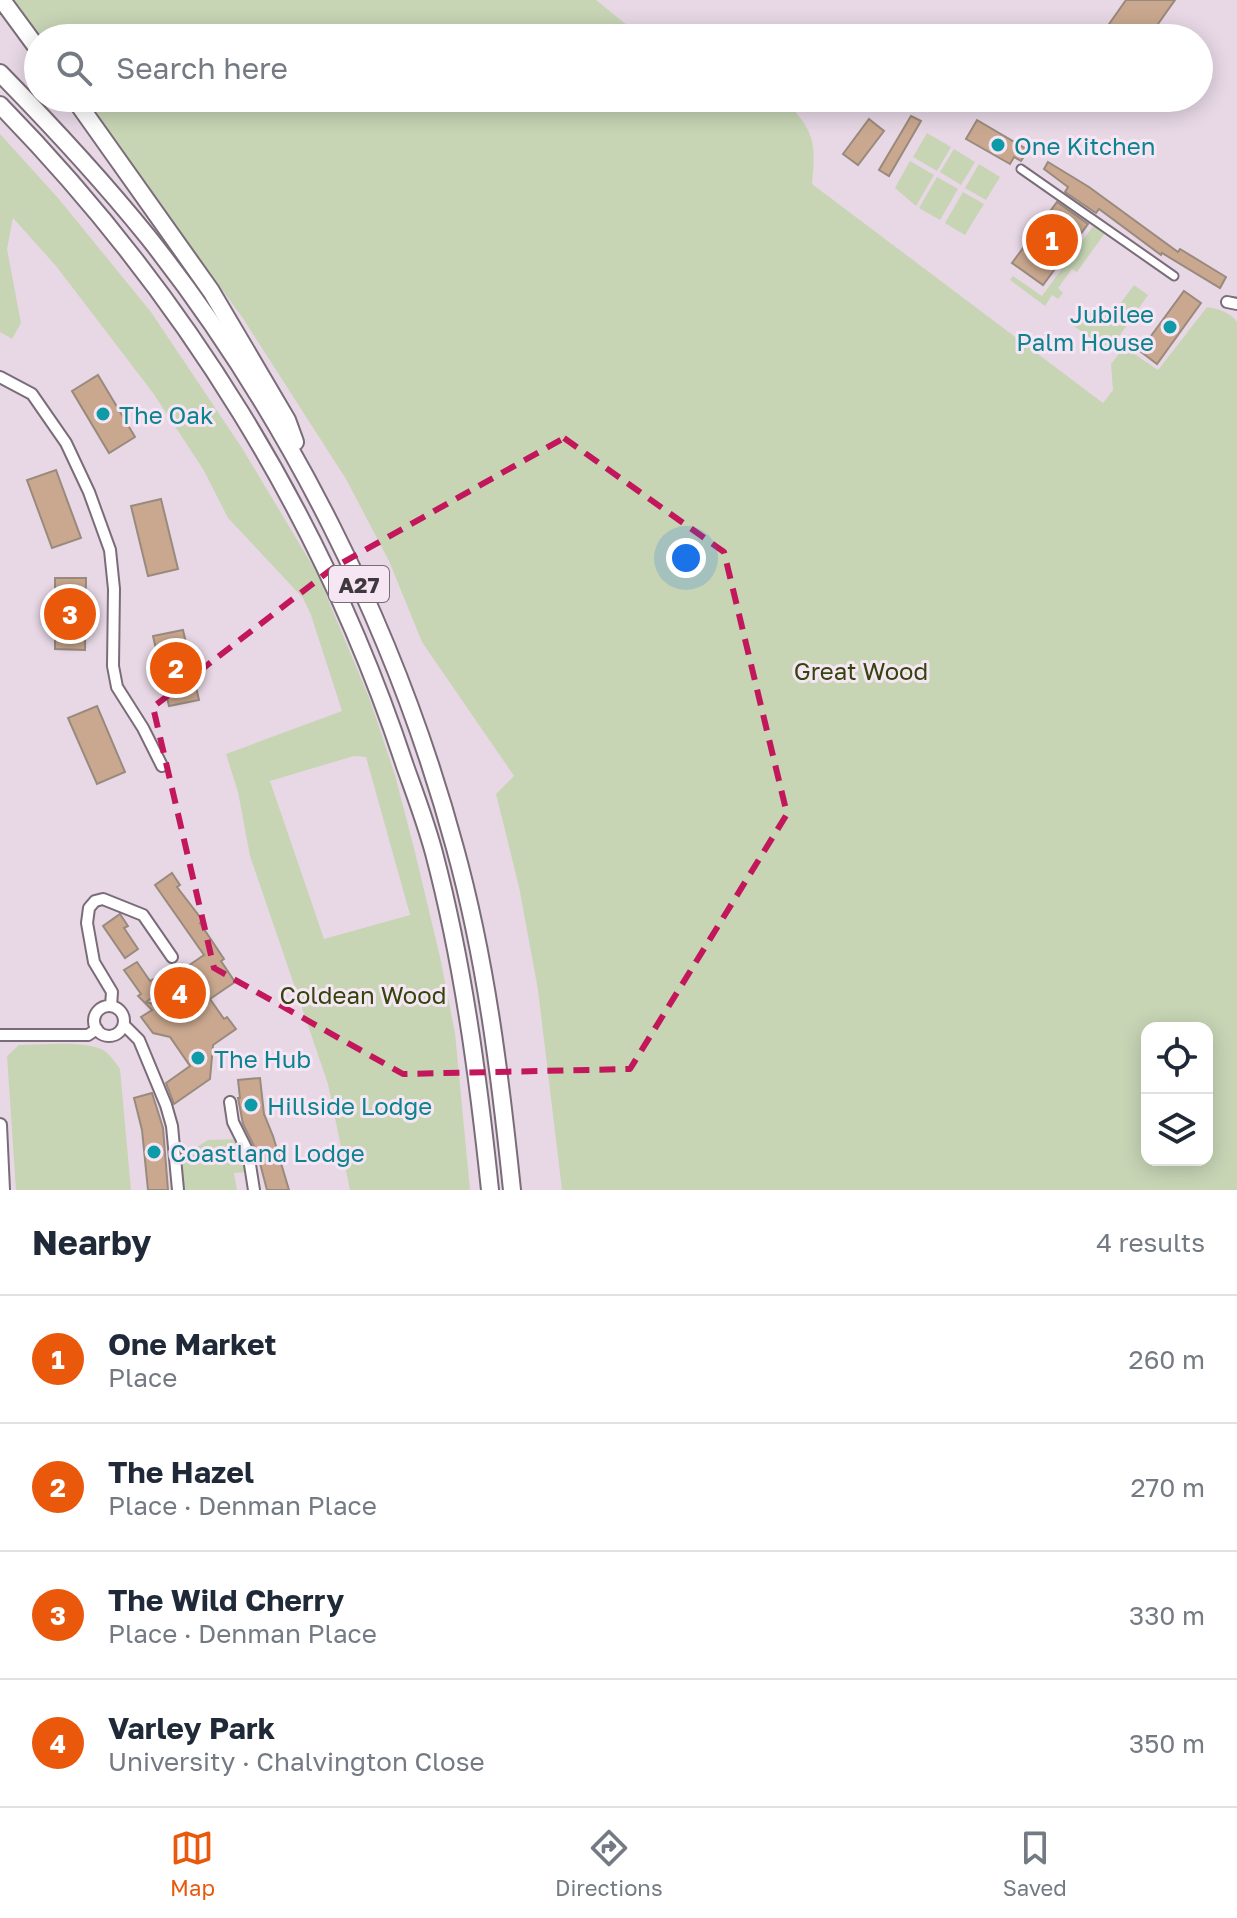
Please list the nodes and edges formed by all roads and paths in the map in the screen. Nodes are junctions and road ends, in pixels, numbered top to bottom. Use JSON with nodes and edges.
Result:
{"nodes":[{"id":1,"x":2,"y":0,"type":"edge"},
{"id":2,"x":24,"y":30,"type":"edge"},
{"id":3,"x":0,"y":73,"type":"edge"},
{"id":4,"x":24,"y":99,"type":"edge"},
{"id":5,"x":0,"y":105,"type":"edge"},
{"id":6,"x":36,"y":112,"type":"edge"},
{"id":7,"x":84,"y":112,"type":"edge"},
{"id":8,"x":1021,"y":169,"type":"dead end"},
{"id":9,"x":1174,"y":276,"type":"dead end"},
{"id":10,"x":2,"y":382,"type":"edge"},
{"id":11,"x":319,"y":503,"type":"junction"},
{"id":12,"x":162,"y":766,"type":"dead end"},
{"id":13,"x":172,"y":957,"type":"dead end"},
{"id":14,"x":111,"y":1006,"type":"junction"},
{"id":15,"x":124,"y":1025,"type":"junction"},
{"id":16,"x":97,"y":1029,"type":"junction"},
{"id":17,"x":0,"y":1035,"type":"edge"},
{"id":18,"x":230,"y":1102,"type":"dead end"},
{"id":19,"x":0,"y":1125,"type":"edge"},
{"id":20,"x":3,"y":1190,"type":"edge"},
{"id":21,"x":178,"y":1190,"type":"edge"},
{"id":22,"x":254,"y":1190,"type":"edge"},
{"id":23,"x":490,"y":1190,"type":"edge"},
{"id":24,"x":512,"y":1190,"type":"edge"}],
"edges":[{"from":1,"to":2,"type":"highway"},
{"from":3,"to":4,"type":"highway","number":"A27"},
{"from":5,"to":23,"type":"highway","number":"A27"},
{"from":6,"to":11,"type":"highway","number":"A27"},
{"from":7,"to":11,"type":"highway","number":"A27"},
{"from":8,"to":9,"type":"street"},
{"from":10,"to":12,"type":"street"},
{"from":11,"to":24,"type":"highway","number":"A27"},
{"from":13,"to":14,"type":"street"},
{"from":14,"to":15,"type":"street"},
{"from":14,"to":16,"type":"street"},
{"from":15,"to":16,"type":"street"},
{"from":15,"to":21,"type":"street"},
{"from":16,"to":17,"type":"street"},
{"from":18,"to":22,"type":"street"},
{"from":19,"to":20,"type":"street"}]}
